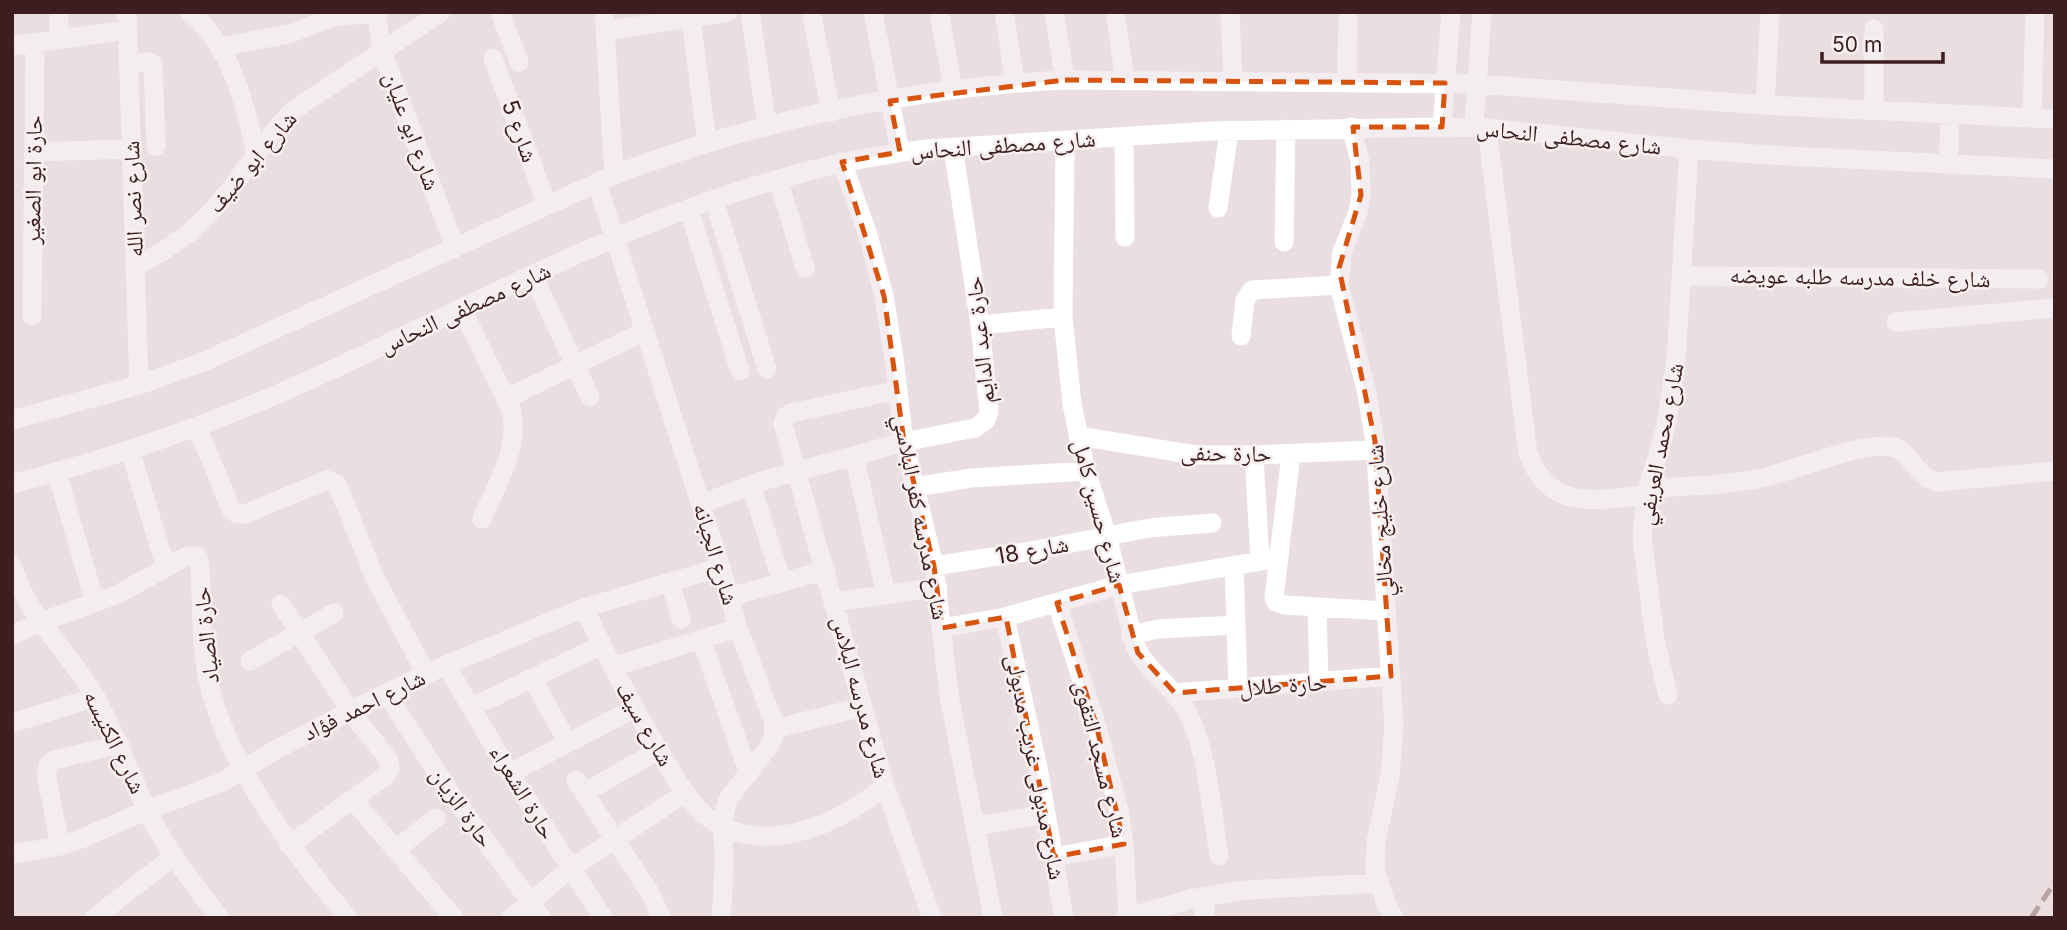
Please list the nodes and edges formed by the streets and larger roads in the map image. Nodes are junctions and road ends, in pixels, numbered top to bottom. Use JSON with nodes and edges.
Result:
{"nodes":[{"id":1,"x":59,"y":12,"type":"edge"},
{"id":2,"x":190,"y":12,"type":"edge"},
{"id":3,"x":441,"y":12,"type":"edge"},
{"id":4,"x":500,"y":12,"type":"edge"},
{"id":5,"x":729,"y":12,"type":"edge"},
{"id":6,"x":750,"y":12,"type":"edge"},
{"id":7,"x":811,"y":12,"type":"edge"},
{"id":8,"x":873,"y":12,"type":"edge"},
{"id":9,"x":939,"y":12,"type":"edge"},
{"id":10,"x":1004,"y":12,"type":"edge"},
{"id":11,"x":1054,"y":12,"type":"edge"},
{"id":12,"x":1115,"y":12,"type":"edge"},
{"id":13,"x":1230,"y":12,"type":"edge"},
{"id":14,"x":1348,"y":12,"type":"edge"},
{"id":15,"x":1451,"y":12,"type":"edge"},
{"id":16,"x":1482,"y":12,"type":"edge"},
{"id":17,"x":1770,"y":12,"type":"edge"},
{"id":18,"x":2035,"y":12,"type":"edge"},
{"id":19,"x":376,"y":13,"type":"edge"},
{"id":20,"x":691,"y":15,"type":"edge"},
{"id":21,"x":127,"y":21,"type":"edge"},
{"id":22,"x":605,"y":22,"type":"edge"},
{"id":23,"x":1874,"y":29,"type":"dead end"},
{"id":24,"x":59,"y":40,"type":"junction"},
{"id":25,"x":35,"y":44,"type":"junction"},
{"id":26,"x":12,"y":46,"type":"edge"},
{"id":27,"x":219,"y":47,"type":"junction"},
{"id":28,"x":382,"y":51,"type":"junction"},
{"id":29,"x":493,"y":58,"type":"dead end"},
{"id":30,"x":519,"y":62,"type":"dead end"},
{"id":31,"x":128,"y":63,"type":"junction"},
{"id":32,"x":1065,"y":80,"type":"junction"},
{"id":33,"x":1125,"y":80,"type":"junction"},
{"id":34,"x":1233,"y":80,"type":"junction"},
{"id":35,"x":1347,"y":81,"type":"junction"},
{"id":36,"x":1015,"y":82,"type":"junction"},
{"id":37,"x":1444,"y":83,"type":"junction"},
{"id":38,"x":1477,"y":84,"type":"junction"},
{"id":39,"x":953,"y":89,"type":"junction"},
{"id":40,"x":890,"y":101,"type":"junction"},
{"id":41,"x":1765,"y":105,"type":"junction"},
{"id":42,"x":1874,"y":110,"type":"junction"},
{"id":43,"x":831,"y":112,"type":"junction"},
{"id":44,"x":1950,"y":114,"type":"junction"},
{"id":45,"x":2032,"y":118,"type":"junction"},
{"id":46,"x":2055,"y":120,"type":"edge"},
{"id":47,"x":767,"y":126,"type":"junction"},
{"id":48,"x":1350,"y":127,"type":"junction"},
{"id":49,"x":1442,"y":127,"type":"junction"},
{"id":50,"x":1480,"y":128,"type":"junction"},
{"id":51,"x":1286,"y":129,"type":"junction"},
{"id":52,"x":1229,"y":131,"type":"junction"},
{"id":53,"x":1124,"y":137,"type":"junction"},
{"id":54,"x":1065,"y":142,"type":"junction"},
{"id":55,"x":707,"y":143,"type":"junction"},
{"id":56,"x":156,"y":146,"type":"dead end"},
{"id":57,"x":953,"y":147,"type":"junction"},
{"id":58,"x":131,"y":149,"type":"junction"},
{"id":59,"x":1689,"y":149,"type":"junction"},
{"id":60,"x":34,"y":152,"type":"junction"},
{"id":61,"x":900,"y":152,"type":"junction"},
{"id":62,"x":256,"y":155,"type":"junction"},
{"id":63,"x":842,"y":162,"type":"junction"},
{"id":64,"x":1948,"y":165,"type":"junction"},
{"id":65,"x":2055,"y":169,"type":"edge"},
{"id":66,"x":605,"y":179,"type":"junction"},
{"id":67,"x":778,"y":179,"type":"junction"},
{"id":68,"x":714,"y":200,"type":"junction"},
{"id":69,"x":547,"y":205,"type":"junction"},
{"id":70,"x":1218,"y":208,"type":"dead end"},
{"id":71,"x":689,"y":210,"type":"junction"},
{"id":72,"x":1125,"y":237,"type":"dead end"},
{"id":73,"x":615,"y":238,"type":"junction"},
{"id":74,"x":1284,"y":242,"type":"dead end"},
{"id":75,"x":455,"y":248,"type":"junction"},
{"id":76,"x":135,"y":267,"type":"junction"},
{"id":77,"x":805,"y":268,"type":"dead end"},
{"id":78,"x":533,"y":276,"type":"junction"},
{"id":79,"x":1682,"y":276,"type":"junction"},
{"id":80,"x":2039,"y":279,"type":"dead end"},
{"id":81,"x":1339,"y":285,"type":"junction"},
{"id":82,"x":2055,"y":308,"type":"edge"},
{"id":83,"x":461,"y":309,"type":"junction"},
{"id":84,"x":32,"y":316,"type":"dead end"},
{"id":85,"x":1063,"y":317,"type":"junction"},
{"id":86,"x":1896,"y":322,"type":"dead end"},
{"id":87,"x":980,"y":325,"type":"junction"},
{"id":88,"x":645,"y":331,"type":"junction"},
{"id":89,"x":1241,"y":336,"type":"dead end"},
{"id":90,"x":575,"y":365,"type":"junction"},
{"id":91,"x":767,"y":369,"type":"dead end"},
{"id":92,"x":740,"y":371,"type":"dead end"},
{"id":93,"x":139,"y":385,"type":"junction"},
{"id":94,"x":898,"y":390,"type":"junction"},
{"id":95,"x":590,"y":397,"type":"dead end"},
{"id":96,"x":505,"y":399,"type":"junction"},
{"id":97,"x":12,"y":420,"type":"edge"},
{"id":98,"x":197,"y":427,"type":"junction"},
{"id":99,"x":1078,"y":436,"type":"junction"},
{"id":100,"x":904,"y":442,"type":"junction"},
{"id":101,"x":130,"y":450,"type":"junction"},
{"id":102,"x":1376,"y":450,"type":"junction"},
{"id":103,"x":1291,"y":454,"type":"junction"},
{"id":104,"x":1254,"y":455,"type":"junction"},
{"id":105,"x":854,"y":456,"type":"junction"},
{"id":106,"x":1086,"y":471,"type":"junction"},
{"id":107,"x":2055,"y":471,"type":"edge"},
{"id":108,"x":57,"y":472,"type":"junction"},
{"id":109,"x":797,"y":473,"type":"junction"},
{"id":110,"x":12,"y":484,"type":"edge"},
{"id":111,"x":751,"y":485,"type":"junction"},
{"id":112,"x":915,"y":487,"type":"junction"},
{"id":113,"x":1647,"y":492,"type":"junction"},
{"id":114,"x":701,"y":504,"type":"junction"},
{"id":115,"x":482,"y":519,"type":"dead end"},
{"id":116,"x":1212,"y":523,"type":"dead end"},
{"id":117,"x":1107,"y":537,"type":"junction"},
{"id":118,"x":1269,"y":559,"type":"junction"},
{"id":119,"x":1234,"y":565,"type":"junction"},
{"id":120,"x":934,"y":566,"type":"junction"},
{"id":121,"x":721,"y":567,"type":"junction"},
{"id":122,"x":166,"y":568,"type":"junction"},
{"id":123,"x":826,"y":570,"type":"junction"},
{"id":124,"x":14,"y":572,"type":"edge"},
{"id":125,"x":670,"y":582,"type":"junction"},
{"id":126,"x":782,"y":582,"type":"junction"},
{"id":127,"x":1119,"y":585,"type":"junction"},
{"id":128,"x":937,"y":587,"type":"junction"},
{"id":129,"x":886,"y":594,"type":"junction"},
{"id":130,"x":729,"y":597,"type":"junction"},
{"id":131,"x":95,"y":602,"type":"junction"},
{"id":132,"x":835,"y":602,"type":"junction"},
{"id":133,"x":1056,"y":603,"type":"junction"},
{"id":134,"x":281,"y":604,"type":"dead end"},
{"id":135,"x":1317,"y":607,"type":"junction"},
{"id":136,"x":584,"y":608,"type":"junction"},
{"id":137,"x":1385,"y":611,"type":"junction"},
{"id":138,"x":334,"y":613,"type":"dead end"},
{"id":139,"x":1005,"y":617,"type":"junction"},
{"id":140,"x":681,"y":619,"type":"dead end"},
{"id":141,"x":41,"y":622,"type":"junction"},
{"id":142,"x":1236,"y":625,"type":"junction"},
{"id":143,"x":738,"y":628,"type":"junction"},
{"id":144,"x":942,"y":628,"type":"junction"},
{"id":145,"x":299,"y":633,"type":"junction"},
{"id":146,"x":12,"y":635,"type":"edge"},
{"id":147,"x":1131,"y":635,"type":"junction"},
{"id":148,"x":701,"y":639,"type":"junction"},
{"id":149,"x":601,"y":645,"type":"junction"},
{"id":150,"x":250,"y":661,"type":"dead end"},
{"id":151,"x":446,"y":665,"type":"junction"},
{"id":152,"x":612,"y":667,"type":"junction"},
{"id":153,"x":426,"y":674,"type":"junction"},
{"id":154,"x":1391,"y":676,"type":"junction"},
{"id":155,"x":532,"y":678,"type":"junction"},
{"id":156,"x":1319,"y":682,"type":"junction"},
{"id":157,"x":1238,"y":688,"type":"junction"},
{"id":158,"x":386,"y":693,"type":"junction"},
{"id":159,"x":1175,"y":693,"type":"junction"},
{"id":160,"x":1668,"y":695,"type":"dead end"},
{"id":161,"x":96,"y":697,"type":"junction"},
{"id":162,"x":472,"y":707,"type":"junction"},
{"id":163,"x":862,"y":707,"type":"junction"},
{"id":164,"x":635,"y":708,"type":"junction"},
{"id":165,"x":351,"y":712,"type":"junction"},
{"id":166,"x":12,"y":723,"type":"edge"},
{"id":167,"x":774,"y":729,"type":"junction"},
{"id":168,"x":568,"y":743,"type":"junction"},
{"id":169,"x":120,"y":744,"type":"junction"},
{"id":170,"x":659,"y":750,"type":"junction"},
{"id":171,"x":244,"y":769,"type":"junction"},
{"id":172,"x":510,"y":773,"type":"junction"},
{"id":173,"x":749,"y":774,"type":"junction"},
{"id":174,"x":885,"y":786,"type":"junction"},
{"id":175,"x":685,"y":793,"type":"junction"},
{"id":176,"x":354,"y":800,"type":"junction"},
{"id":177,"x":148,"y":810,"type":"junction"},
{"id":178,"x":1046,"y":814,"type":"junction"},
{"id":179,"x":436,"y":818,"type":"dead end"},
{"id":180,"x":976,"y":826,"type":"junction"},
{"id":181,"x":722,"y":827,"type":"junction"},
{"id":182,"x":614,"y":838,"type":"junction"},
{"id":183,"x":1124,"y":844,"type":"junction"},
{"id":184,"x":289,"y":845,"type":"junction"},
{"id":185,"x":60,"y":846,"type":"junction"},
{"id":186,"x":396,"y":850,"type":"junction"},
{"id":187,"x":12,"y":854,"type":"edge"},
{"id":188,"x":173,"y":856,"type":"junction"},
{"id":189,"x":1219,"y":856,"type":"dead end"},
{"id":190,"x":1055,"y":857,"type":"junction"},
{"id":191,"x":570,"y":869,"type":"junction"},
{"id":192,"x":1378,"y":883,"type":"junction"},
{"id":193,"x":1205,"y":896,"type":"junction"},
{"id":194,"x":530,"y":900,"type":"junction"},
{"id":195,"x":211,"y":915,"type":"edge"},
{"id":196,"x":1127,"y":917,"type":"edge"},
{"id":197,"x":94,"y":918,"type":"edge"},
{"id":198,"x":348,"y":918,"type":"edge"},
{"id":199,"x":454,"y":918,"type":"edge"},
{"id":200,"x":511,"y":918,"type":"edge"},
{"id":201,"x":541,"y":918,"type":"edge"},
{"id":202,"x":603,"y":918,"type":"edge"},
{"id":203,"x":661,"y":918,"type":"edge"},
{"id":204,"x":722,"y":918,"type":"edge"},
{"id":205,"x":932,"y":918,"type":"edge"},
{"id":206,"x":993,"y":918,"type":"edge"},
{"id":207,"x":1064,"y":918,"type":"edge"},
{"id":208,"x":1204,"y":918,"type":"edge"},
{"id":209,"x":1394,"y":918,"type":"edge"}],
"edges":[{"from":1,"to":24,"type":"street"},
{"from":2,"to":27,"type":"street"},
{"from":3,"to":28,"type":"street","name":"شارع ابو ضيف"},
{"from":4,"to":30,"type":"street"},
{"from":5,"to":20,"type":"street"},
{"from":6,"to":47,"type":"street"},
{"from":7,"to":43,"type":"street"},
{"from":8,"to":40,"type":"street"},
{"from":9,"to":39,"type":"street"},
{"from":10,"to":36,"type":"street"},
{"from":11,"to":32,"type":"street"},
{"from":12,"to":33,"type":"street"},
{"from":13,"to":34,"type":"street"},
{"from":14,"to":35,"type":"street"},
{"from":15,"to":37,"type":"street"},
{"from":16,"to":38,"type":"street"},
{"from":17,"to":41,"type":"street"},
{"from":18,"to":45,"type":"street"},
{"from":19,"to":27,"type":"street"},
{"from":19,"to":28,"type":"street","name":"شارع ابو عليان"},
{"from":20,"to":22,"type":"street"},
{"from":20,"to":55,"type":"street"},
{"from":21,"to":24,"type":"street"},
{"from":21,"to":31,"type":"street","name":"شارع نصر الله"},
{"from":22,"to":66,"type":"street","name":"شارع الجبانه"},
{"from":23,"to":42,"type":"street"},
{"from":24,"to":25,"type":"street"},
{"from":25,"to":26,"type":"street"},
{"from":25,"to":60,"type":"street","name":"حارة ابو الصغير"},
{"from":27,"to":62,"type":"street"},
{"from":28,"to":62,"type":"street","name":"شارع ابو ضيف"},
{"from":28,"to":75,"type":"street","name":"شارع ابو عليان"},
{"from":29,"to":69,"type":"street","name":"شارع 5"},
{"from":31,"to":56,"type":"street"},
{"from":31,"to":58,"type":"street","name":"شارع نصر الله"},
{"from":32,"to":33,"type":"street","name":"شارع مصطفى النحاس"},
{"from":32,"to":36,"type":"street","name":"شارع مصطفى النحاس"},
{"from":33,"to":34,"type":"street","name":"شارع مصطفى النحاس"},
{"from":34,"to":35,"type":"street","name":"شارع مصطفى النحاس"},
{"from":35,"to":37,"type":"street","name":"شارع مصطفى النحاس"},
{"from":36,"to":39,"type":"street","name":"شارع مصطفى النحاس"},
{"from":37,"to":38,"type":"street","name":"شارع مصطفى النحاس"},
{"from":37,"to":49,"type":"street"},
{"from":38,"to":41,"type":"street","name":"شارع مصطفى النحاس"},
{"from":38,"to":50,"type":"street"},
{"from":39,"to":40,"type":"street","name":"شارع مصطفى النحاس"},
{"from":40,"to":43,"type":"street","name":"شارع مصطفى النحاس"},
{"from":40,"to":61,"type":"street"},
{"from":41,"to":42,"type":"street","name":"شارع مصطفى النحاس"},
{"from":42,"to":44,"type":"street","name":"شارع مصطفى النحاس"},
{"from":43,"to":47,"type":"street","name":"شارع مصطفى النحاس"},
{"from":44,"to":45,"type":"street","name":"شارع مصطفى النحاس"},
{"from":44,"to":64,"type":"street"},
{"from":45,"to":46,"type":"street","name":"شارع مصطفى النحاس"},
{"from":47,"to":55,"type":"street","name":"شارع مصطفى النحاس"},
{"from":48,"to":49,"type":"street","name":"شارع مصطفى النحاس"},
{"from":48,"to":51,"type":"street","name":"شارع مصطفى النحاس"},
{"from":48,"to":81,"type":"street","name":"شارع خليج مخالي"},
{"from":49,"to":50,"type":"street","name":"شارع مصطفى النحاس"},
{"from":50,"to":59,"type":"street","name":"شارع مصطفى النحاس"},
{"from":50,"to":113,"type":"street"},
{"from":51,"to":52,"type":"street","name":"شارع مصطفى النحاس"},
{"from":51,"to":74,"type":"street"},
{"from":52,"to":53,"type":"street","name":"شارع مصطفى النحاس"},
{"from":52,"to":70,"type":"street"},
{"from":53,"to":54,"type":"street","name":"شارع مصطفى النحاس"},
{"from":53,"to":72,"type":"street"},
{"from":54,"to":57,"type":"street","name":"شارع مصطفى النحاس"},
{"from":54,"to":85,"type":"street","name":"شارع حسين كامل"},
{"from":55,"to":66,"type":"street","name":"شارع مصطفى النحاس"},
{"from":57,"to":61,"type":"street","name":"شارع مصطفى النحاس"},
{"from":57,"to":87,"type":"street","name":"حارة عبد الدايم"},
{"from":58,"to":60,"type":"street"},
{"from":58,"to":76,"type":"street","name":"شارع نصر الله"},
{"from":59,"to":64,"type":"street","name":"شارع مصطفى النحاس"},
{"from":59,"to":79,"type":"street","name":"شارع محمد العريفي"},
{"from":60,"to":84,"type":"street","name":"حارة ابو الصغير"},
{"from":61,"to":63,"type":"street","name":"شارع مصطفى النحاس"},
{"from":62,"to":76,"type":"street","name":"شارع ابو ضيف"},
{"from":63,"to":67,"type":"street","name":"شارع مصطفى النحاس"},
{"from":63,"to":94,"type":"street","name":"شارع مدرسه كفر البلاسي"},
{"from":64,"to":65,"type":"street","name":"شارع مصطفى النحاس"},
{"from":66,"to":69,"type":"street","name":"شارع مصطفى النحاس"},
{"from":66,"to":73,"type":"street","name":"شارع الجبانه"},
{"from":67,"to":68,"type":"street","name":"شارع مصطفى النحاس"},
{"from":67,"to":77,"type":"street"},
{"from":68,"to":71,"type":"street","name":"شارع مصطفى النحاس"},
{"from":68,"to":91,"type":"street"},
{"from":69,"to":75,"type":"street","name":"شارع مصطفى النحاس"},
{"from":71,"to":73,"type":"street","name":"شارع مصطفى النحاس"},
{"from":71,"to":92,"type":"street"},
{"from":73,"to":78,"type":"street","name":"شارع مصطفى النحاس"},
{"from":73,"to":88,"type":"street","name":"شارع الجبانه"},
{"from":75,"to":93,"type":"street","name":"شارع مصطفى النحاس"},
{"from":76,"to":93,"type":"street","name":"شارع نصر الله"},
{"from":78,"to":83,"type":"street","name":"شارع مصطفى النحاس"},
{"from":78,"to":90,"type":"street"},
{"from":79,"to":80,"type":"street","name":"شارع خلف مدرسه طلبه عويضه"},
{"from":79,"to":113,"type":"street","name":"شارع محمد العريفي"},
{"from":81,"to":89,"type":"street"},
{"from":81,"to":102,"type":"street","name":"شارع خليج مخالي"},
{"from":82,"to":86,"type":"street"},
{"from":83,"to":96,"type":"street"},
{"from":83,"to":98,"type":"street","name":"شارع مصطفى النحاس"},
{"from":85,"to":87,"type":"street"},
{"from":85,"to":99,"type":"street","name":"شارع حسين كامل"},
{"from":87,"to":100,"type":"street","name":"حارة عبد الدايم"},
{"from":88,"to":90,"type":"street"},
{"from":88,"to":114,"type":"street","name":"شارع الجبانه"},
{"from":90,"to":95,"type":"street"},
{"from":90,"to":96,"type":"street"},
{"from":93,"to":97,"type":"street","name":"شارع مصطفى النحاس"},
{"from":94,"to":100,"type":"street","name":"شارع مدرسه كفر البلاسي"},
{"from":94,"to":109,"type":"street","name":"شارع مدرسه البلاس"},
{"from":96,"to":115,"type":"street"},
{"from":98,"to":101,"type":"street","name":"شارع مصطفى النحاس"},
{"from":98,"to":153,"type":"street"},
{"from":99,"to":104,"type":"street","name":"حارة حنفى"},
{"from":99,"to":106,"type":"street","name":"شارع حسين كامل"},
{"from":100,"to":105,"type":"street","name":"حارة عبد الدايم"},
{"from":100,"to":112,"type":"street","name":"شارع مدرسه كفر البلاسي"},
{"from":101,"to":108,"type":"street","name":"شارع مصطفى النحاس"},
{"from":101,"to":122,"type":"street"},
{"from":102,"to":103,"type":"street","name":"حارة حنفى"},
{"from":102,"to":137,"type":"street","name":"شارع خليج مخالي"},
{"from":103,"to":104,"type":"street","name":"حارة حنفى"},
{"from":103,"to":118,"type":"street"},
{"from":104,"to":118,"type":"street"},
{"from":105,"to":109,"type":"street","name":"حارة عبد الدايم"},
{"from":105,"to":129,"type":"street"},
{"from":106,"to":112,"type":"street"},
{"from":106,"to":117,"type":"street","name":"شارع حسين كامل"},
{"from":107,"to":113,"type":"street"},
{"from":108,"to":110,"type":"street","name":"شارع مصطفى النحاس"},
{"from":108,"to":131,"type":"street"},
{"from":109,"to":111,"type":"street","name":"حارة عبد الدايم"},
{"from":109,"to":123,"type":"street","name":"شارع مدرسه البلاس"},
{"from":111,"to":114,"type":"street","name":"حارة عبد الدايم"},
{"from":111,"to":126,"type":"street"},
{"from":112,"to":120,"type":"street","name":"شارع مدرسه كفر البلاسي"},
{"from":113,"to":160,"type":"street","name":"شارع محمد العريفي"},
{"from":114,"to":121,"type":"street","name":"شارع الجبانه"},
{"from":116,"to":117,"type":"street","name":"شارع 18"},
{"from":117,"to":120,"type":"street","name":"شارع 18"},
{"from":117,"to":127,"type":"street","name":"شارع حسين كامل"},
{"from":118,"to":119,"type":"street"},
{"from":118,"to":135,"type":"street"},
{"from":119,"to":127,"type":"street"},
{"from":119,"to":142,"type":"street"},
{"from":120,"to":128,"type":"street","name":"شارع مدرسه كفر البلاسي"},
{"from":121,"to":125,"type":"street","name":"شارع احمد فؤاد"},
{"from":121,"to":130,"type":"street","name":"شارع الجبانه"},
{"from":122,"to":131,"type":"street","name":"حارة الصياد"},
{"from":122,"to":171,"type":"street","name":"حارة الصياد"},
{"from":123,"to":126,"type":"street"},
{"from":123,"to":132,"type":"street","name":"شارع مدرسه البلاس"},
{"from":124,"to":141,"type":"street","name":"شارع الكنيسه"},
{"from":125,"to":136,"type":"street","name":"شارع احمد فؤاد"},
{"from":125,"to":140,"type":"street"},
{"from":126,"to":130,"type":"street"},
{"from":127,"to":133,"type":"street"},
{"from":127,"to":147,"type":"street","name":"شارع حسين كامل"},
{"from":128,"to":129,"type":"street"},
{"from":128,"to":144,"type":"street","name":"شارع مدرسه كفر البلاسي"},
{"from":129,"to":132,"type":"street"},
{"from":130,"to":143,"type":"street","name":"شارع الجبانه"},
{"from":131,"to":141,"type":"street","name":"حارة الصياد"},
{"from":132,"to":163,"type":"street","name":"شارع مدرسه البلاس"},
{"from":133,"to":139,"type":"street"},
{"from":133,"to":183,"type":"street","name":"شارع مسجد التقوى"},
{"from":134,"to":145,"type":"street"},
{"from":135,"to":137,"type":"street"},
{"from":135,"to":156,"type":"street"},
{"from":136,"to":149,"type":"street","name":"شارع سيف"},
{"from":136,"to":151,"type":"street","name":"شارع احمد فؤاد"},
{"from":137,"to":154,"type":"street","name":"شارع خليج مخالي"},
{"from":138,"to":145,"type":"street"},
{"from":139,"to":144,"type":"street"},
{"from":139,"to":178,"type":"street","name":"شارع مدبولى غريب مدبولى"},
{"from":141,"to":146,"type":"street","name":"حارة الصياد"},
{"from":141,"to":161,"type":"street","name":"شارع الكنيسه"},
{"from":142,"to":147,"type":"street"},
{"from":142,"to":157,"type":"street"},
{"from":143,"to":148,"type":"street"},
{"from":143,"to":167,"type":"street","name":"شارع الجبانه"},
{"from":144,"to":180,"type":"street","name":"شارع مدرسه كفر البلاسي"},
{"from":145,"to":150,"type":"street"},
{"from":145,"to":165,"type":"street"},
{"from":147,"to":159,"type":"street","name":"شارع حسين كامل"},
{"from":148,"to":152,"type":"street"},
{"from":148,"to":173,"type":"street"},
{"from":149,"to":152,"type":"street","name":"شارع سيف"},
{"from":149,"to":155,"type":"street"},
{"from":151,"to":153,"type":"street","name":"شارع احمد فؤاد"},
{"from":151,"to":162,"type":"street","name":"حارة الشعراء"},
{"from":152,"to":164,"type":"street","name":"شارع سيف"},
{"from":153,"to":158,"type":"street","name":"شارع احمد فؤاد"},
{"from":154,"to":156,"type":"street","name":"حارة طلال"},
{"from":154,"to":192,"type":"street","name":"شارع خليج مخالي"},
{"from":155,"to":162,"type":"street"},
{"from":155,"to":168,"type":"street"},
{"from":156,"to":157,"type":"street","name":"حارة طلال"},
{"from":157,"to":159,"type":"street","name":"حارة طلال"},
{"from":158,"to":165,"type":"street","name":"شارع احمد فؤاد"},
{"from":158,"to":194,"type":"street","name":"حارة الزيان"},
{"from":159,"to":189,"type":"street","name":"شارع حسين كامل"},
{"from":161,"to":166,"type":"street"},
{"from":161,"to":169,"type":"street","name":"شارع الكنيسه"},
{"from":162,"to":172,"type":"street","name":"حارة الشعراء"},
{"from":163,"to":167,"type":"street"},
{"from":163,"to":174,"type":"street","name":"شارع مدرسه البلاس"},
{"from":164,"to":168,"type":"street"},
{"from":164,"to":170,"type":"street","name":"شارع سيف"},
{"from":165,"to":171,"type":"street","name":"شارع احمد فؤاد"},
{"from":165,"to":176,"type":"street"},
{"from":167,"to":173,"type":"street"},
{"from":168,"to":172,"type":"street"},
{"from":169,"to":177,"type":"street","name":"شارع الكنيسه"},
{"from":169,"to":185,"type":"street"},
{"from":170,"to":175,"type":"street","name":"شارع سيف"},
{"from":170,"to":182,"type":"street"},
{"from":171,"to":177,"type":"street","name":"شارع احمد فؤاد"},
{"from":171,"to":184,"type":"street","name":"حارة الصياد"},
{"from":172,"to":191,"type":"street","name":"حارة الشعراء"},
{"from":173,"to":181,"type":"street"},
{"from":174,"to":181,"type":"street"},
{"from":174,"to":205,"type":"street","name":"شارع مدرسه البلاس"},
{"from":175,"to":181,"type":"street","name":"شارع سيف"},
{"from":175,"to":182,"type":"street"},
{"from":176,"to":184,"type":"street"},
{"from":176,"to":186,"type":"street"},
{"from":177,"to":185,"type":"street","name":"شارع احمد فؤاد"},
{"from":177,"to":188,"type":"street","name":"شارع الكنيسه"},
{"from":178,"to":180,"type":"street"},
{"from":178,"to":190,"type":"street","name":"شارع مدبولى غريب مدبولى"},
{"from":179,"to":186,"type":"street"},
{"from":180,"to":206,"type":"street","name":"شارع مدرسه كفر البلاسي"},
{"from":181,"to":204,"type":"street"},
{"from":182,"to":191,"type":"street"},
{"from":182,"to":203,"type":"street"},
{"from":183,"to":190,"type":"street"},
{"from":183,"to":196,"type":"street","name":"شارع مسجد التقوى"},
{"from":184,"to":198,"type":"street","name":"حارة الصياد"},
{"from":185,"to":187,"type":"street","name":"شارع احمد فؤاد"},
{"from":186,"to":199,"type":"street"},
{"from":188,"to":195,"type":"street","name":"شارع الكنيسه"},
{"from":188,"to":197,"type":"street"},
{"from":190,"to":207,"type":"street","name":"شارع مدبولى غريب مدبولى"},
{"from":191,"to":194,"type":"street"},
{"from":191,"to":202,"type":"street","name":"حارة الشعراء"},
{"from":192,"to":193,"type":"street"},
{"from":192,"to":209,"type":"street","name":"شارع خليج مخالي"},
{"from":193,"to":196,"type":"street"},
{"from":193,"to":208,"type":"street"},
{"from":194,"to":200,"type":"street"},
{"from":194,"to":201,"type":"street","name":"حارة الزيان"}]}
